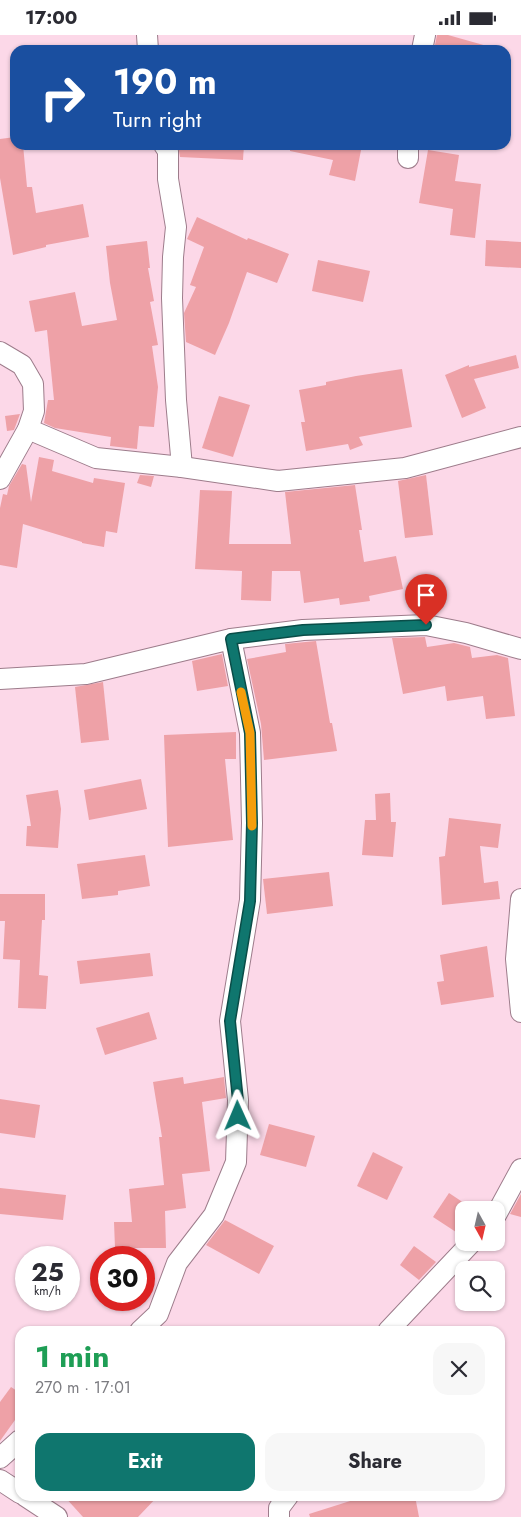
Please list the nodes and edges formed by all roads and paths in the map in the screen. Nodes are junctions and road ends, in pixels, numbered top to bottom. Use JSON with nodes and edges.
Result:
{"nodes":[{"id":1,"x":167,"y":150,"type":"edge"},
{"id":2,"x":0,"y":352,"type":"edge"},
{"id":3,"x":28,"y":429,"type":"junction"},
{"id":4,"x":521,"y":437,"type":"edge"},
{"id":5,"x":182,"y":467,"type":"junction"},
{"id":6,"x":0,"y":479,"type":"edge"},
{"id":7,"x":231,"y":639,"type":"junction"},
{"id":8,"x":521,"y":649,"type":"edge"},
{"id":9,"x":0,"y":679,"type":"edge"},
{"id":10,"x":521,"y":899,"type":"edge"},
{"id":11,"x":521,"y":1012,"type":"edge"},
{"id":12,"x":521,"y":1169,"type":"edge"},
{"id":13,"x":504,"y":1201,"type":"edge"},
{"id":14,"x":463,"y":1251,"type":"edge"},
{"id":15,"x":145,"y":1326,"type":"edge"},
{"id":16,"x":393,"y":1326,"type":"edge"},
{"id":17,"x":15,"y":1444,"type":"edge"},
{"id":18,"x":0,"y":1458,"type":"edge"},
{"id":19,"x":0,"y":1480,"type":"edge"},
{"id":20,"x":15,"y":1490,"type":"edge"},
{"id":21,"x":33,"y":1501,"type":"edge"},
{"id":22,"x":284,"y":1501,"type":"edge"},
{"id":23,"x":57,"y":1517,"type":"edge"},
{"id":24,"x":279,"y":1517,"type":"edge"}],
"edges":[{"from":1,"to":5,"type":"street"},
{"from":2,"to":3,"type":"street"},
{"from":3,"to":5,"type":"street"},
{"from":3,"to":6,"type":"street"},
{"from":4,"to":5,"type":"street"},
{"from":7,"to":8,"type":"street"},
{"from":7,"to":9,"type":"street"},
{"from":7,"to":15,"type":"street"},
{"from":10,"to":11,"type":"street"},
{"from":12,"to":13,"type":"street"},
{"from":14,"to":16,"type":"street"},
{"from":17,"to":18,"type":"street"},
{"from":19,"to":20,"type":"street"},
{"from":21,"to":23,"type":"street"},
{"from":22,"to":24,"type":"street"}]}
